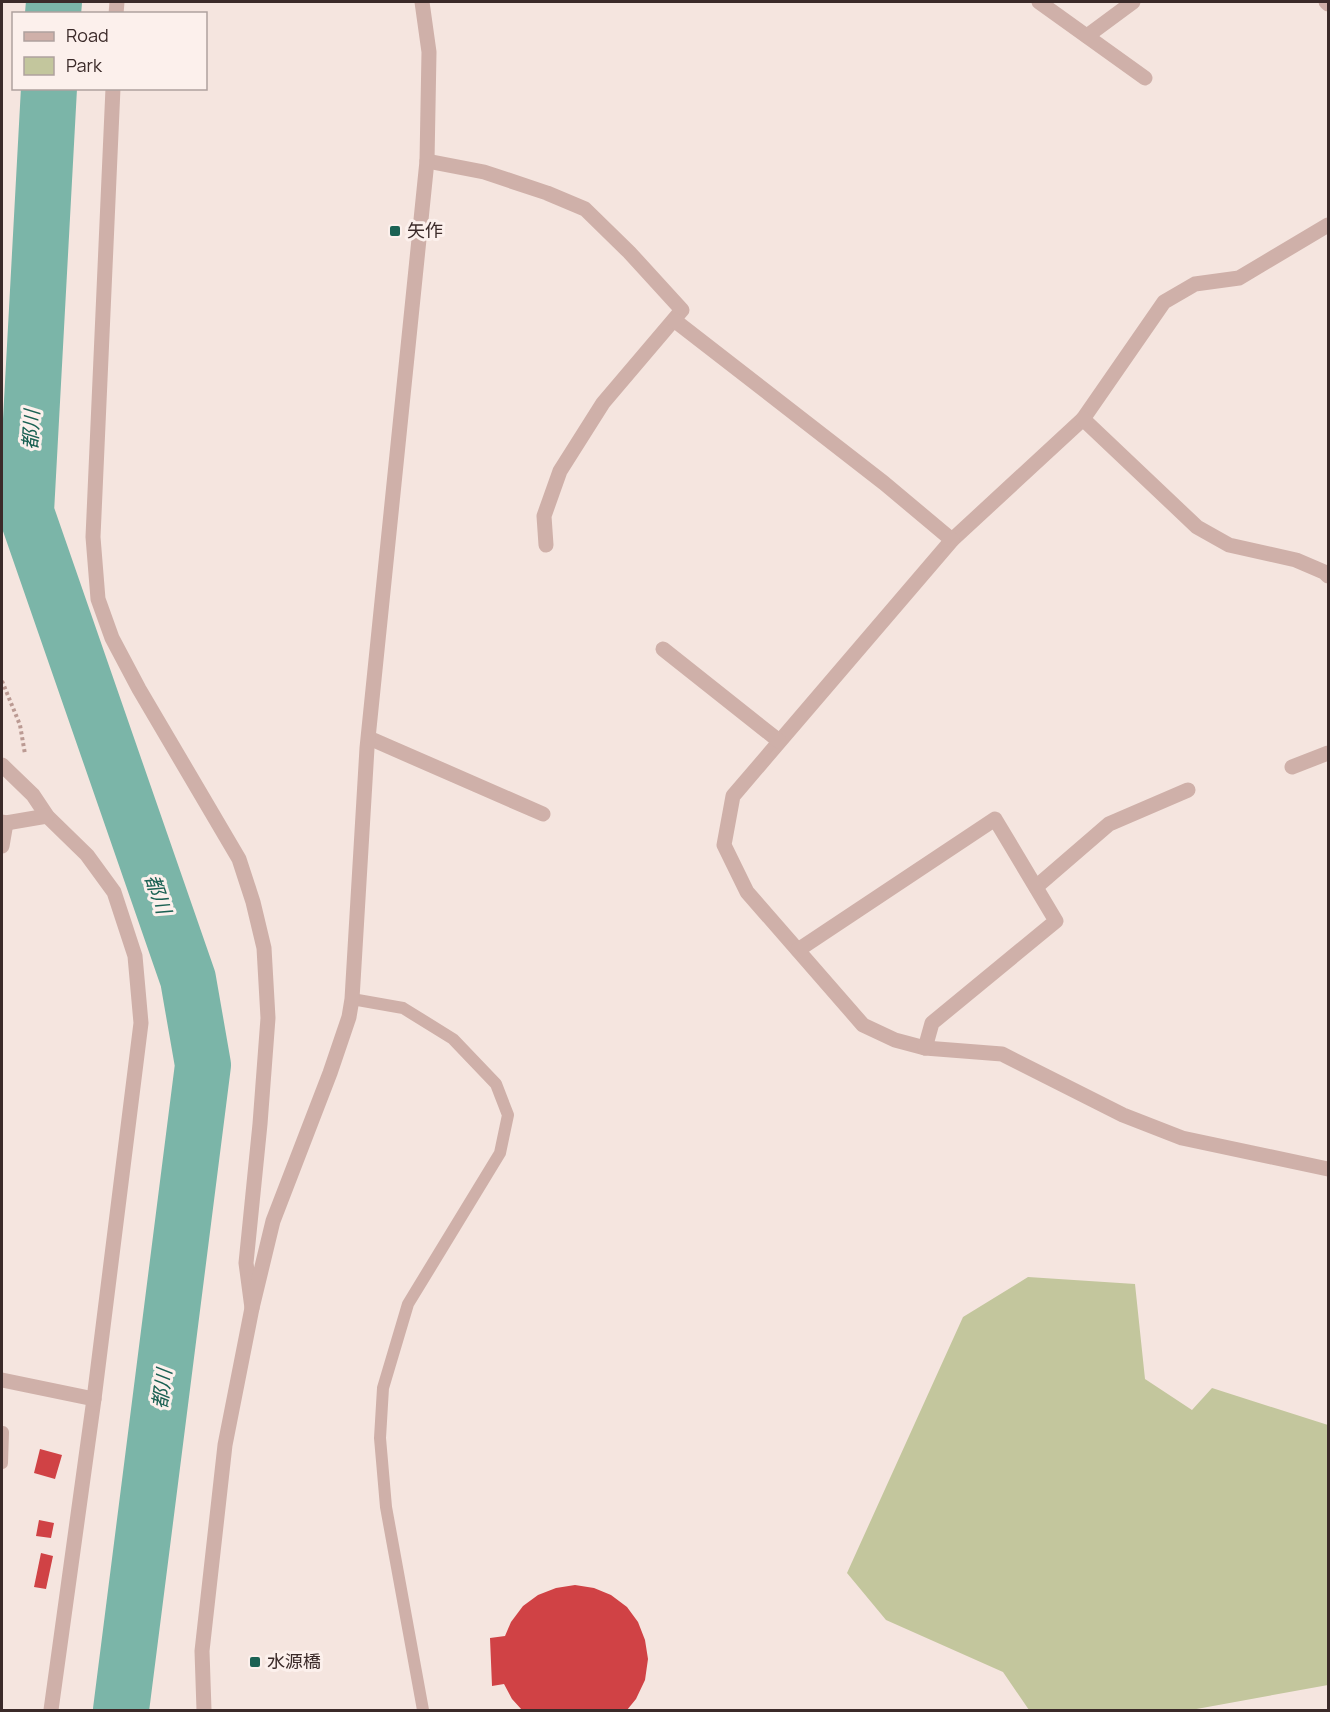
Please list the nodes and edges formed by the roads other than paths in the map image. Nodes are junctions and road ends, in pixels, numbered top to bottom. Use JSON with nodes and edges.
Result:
{"nodes":[{"id":1,"x":1039,"y":2,"type":"edge"},
{"id":2,"x":1133,"y":2,"type":"edge"},
{"id":3,"x":425,"y":3,"type":"edge"},
{"id":4,"x":1087,"y":36,"type":"junction"},
{"id":5,"x":1145,"y":78,"type":"dead end"},
{"id":6,"x":113,"y":90,"type":"edge"},
{"id":7,"x":427,"y":161,"type":"junction"},
{"id":8,"x":1329,"y":225,"type":"edge"},
{"id":9,"x":674,"y":320,"type":"junction"},
{"id":10,"x":1083,"y":419,"type":"junction"},
{"id":11,"x":952,"y":540,"type":"junction"},
{"id":12,"x":546,"y":546,"type":"dead end"},
{"id":13,"x":1329,"y":576,"type":"edge"},
{"id":14,"x":663,"y":649,"type":"dead end"},
{"id":15,"x":369,"y":738,"type":"junction"},
{"id":16,"x":779,"y":741,"type":"junction"},
{"id":17,"x":1329,"y":753,"type":"edge"},
{"id":18,"x":2,"y":765,"type":"edge"},
{"id":19,"x":1292,"y":767,"type":"dead end"},
{"id":20,"x":1188,"y":790,"type":"dead end"},
{"id":21,"x":543,"y":814,"type":"dead end"},
{"id":22,"x":47,"y":816,"type":"junction"},
{"id":23,"x":4,"y":823,"type":"edge"},
{"id":24,"x":2,"y":846,"type":"edge"},
{"id":25,"x":1036,"y":887,"type":"junction"},
{"id":26,"x":798,"y":950,"type":"junction"},
{"id":27,"x":352,"y":999,"type":"junction"},
{"id":28,"x":925,"y":1048,"type":"junction"},
{"id":29,"x":1329,"y":1169,"type":"edge"},
{"id":30,"x":252,"y":1308,"type":"junction"},
{"id":31,"x":2,"y":1380,"type":"edge"},
{"id":32,"x":94,"y":1399,"type":"junction"},
{"id":33,"x":3,"y":1432,"type":"dead end"},
{"id":34,"x":2,"y":1463,"type":"edge"},
{"id":35,"x":51,"y":1710,"type":"edge"},
{"id":36,"x":204,"y":1710,"type":"edge"},
{"id":37,"x":423,"y":1710,"type":"edge"}],
"edges":[{"from":1,"to":4,"type":"street"},
{"from":2,"to":4,"type":"street"},
{"from":3,"to":7,"type":"street"},
{"from":4,"to":5,"type":"street"},
{"from":6,"to":30,"type":"street"},
{"from":7,"to":9,"type":"street"},
{"from":7,"to":15,"type":"street"},
{"from":8,"to":10,"type":"street"},
{"from":9,"to":11,"type":"street"},
{"from":9,"to":12,"type":"street"},
{"from":10,"to":11,"type":"street"},
{"from":10,"to":13,"type":"street"},
{"from":11,"to":16,"type":"street"},
{"from":14,"to":16,"type":"street"},
{"from":15,"to":21,"type":"street"},
{"from":15,"to":27,"type":"street"},
{"from":16,"to":26,"type":"street"},
{"from":17,"to":19,"type":"street"},
{"from":18,"to":22,"type":"street"},
{"from":20,"to":25,"type":"street"},
{"from":22,"to":23,"type":"street"},
{"from":22,"to":32,"type":"street"},
{"from":23,"to":24,"type":"street"},
{"from":25,"to":26,"type":"street"},
{"from":25,"to":28,"type":"street"},
{"from":26,"to":28,"type":"street"},
{"from":27,"to":30,"type":"street"},
{"from":27,"to":37,"type":"lane"},
{"from":28,"to":29,"type":"street"},
{"from":30,"to":36,"type":"street"},
{"from":31,"to":32,"type":"street"},
{"from":32,"to":35,"type":"street"},
{"from":33,"to":34,"type":"lane"}]}
